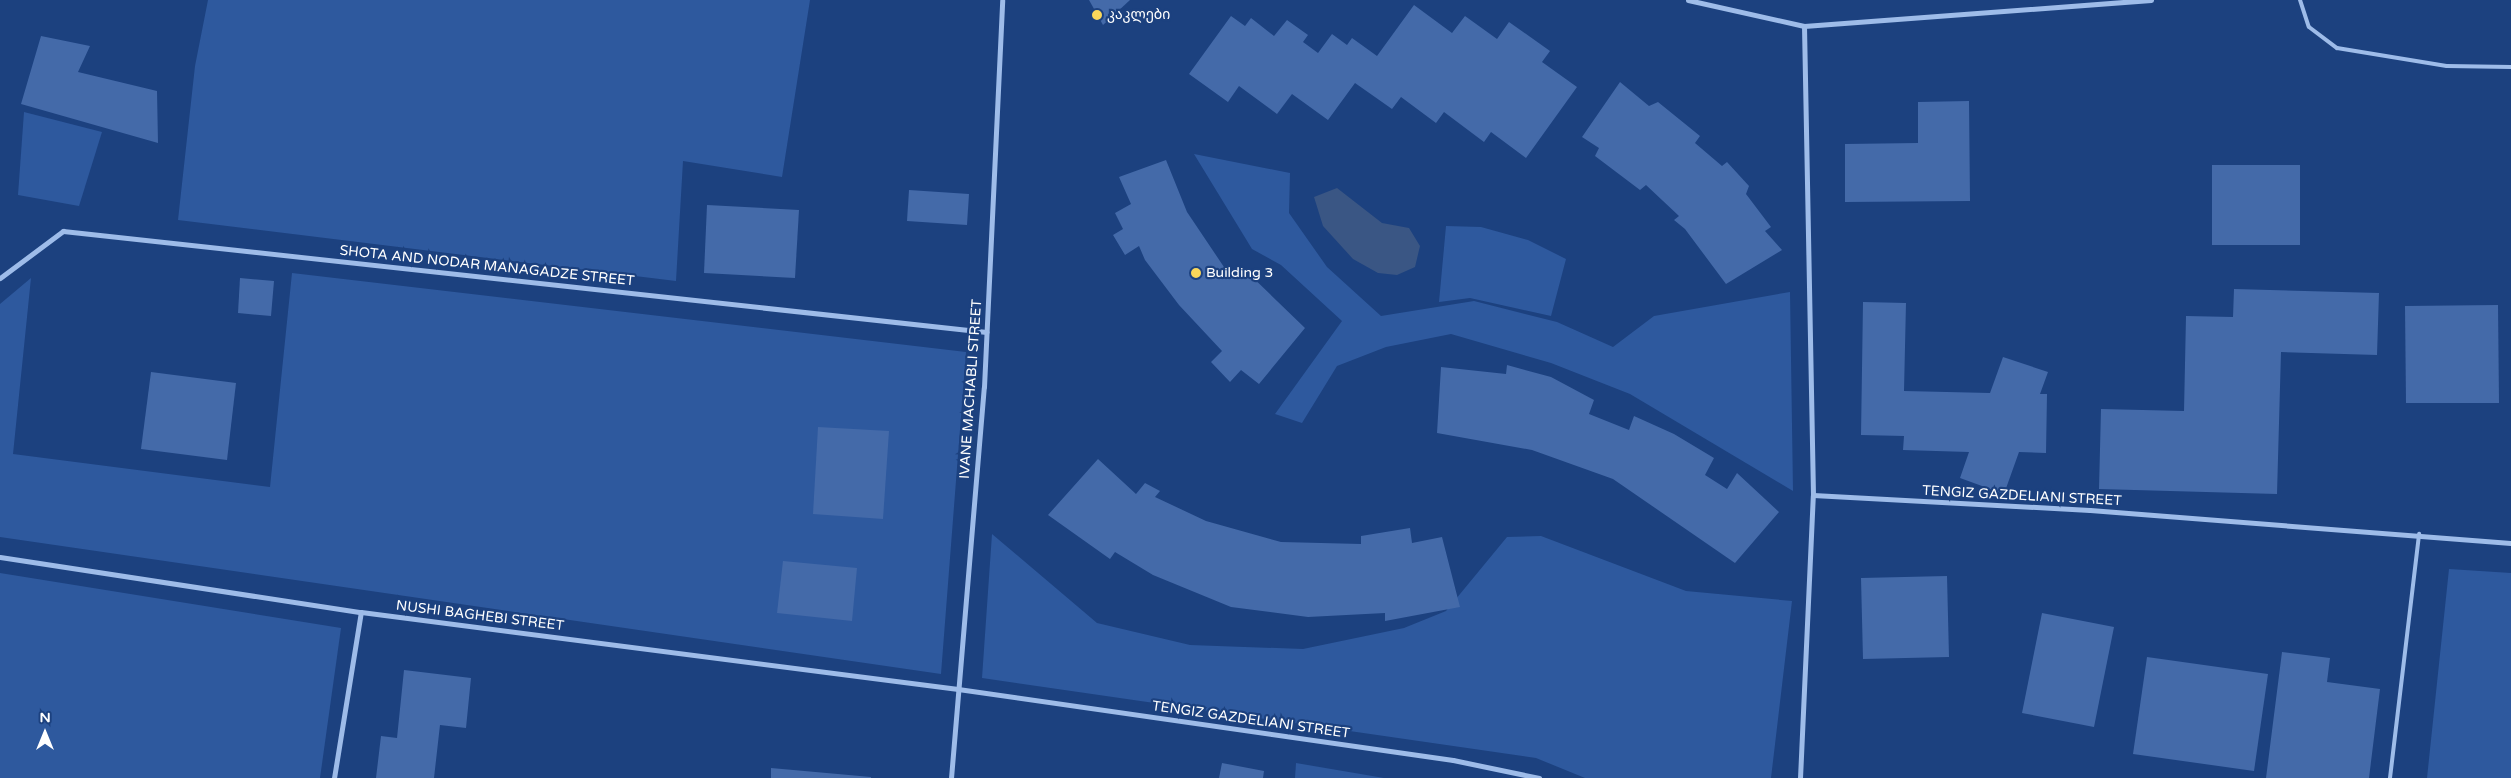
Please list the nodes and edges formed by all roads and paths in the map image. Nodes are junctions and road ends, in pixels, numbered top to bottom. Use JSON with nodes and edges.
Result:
{"nodes":[{"id":1,"x":1002,"y":0,"type":"edge"},
{"id":2,"x":1688,"y":0,"type":"edge"},
{"id":3,"x":2150,"y":0,"type":"edge"},
{"id":4,"x":2300,"y":0,"type":"edge"},
{"id":5,"x":1804,"y":26,"type":"junction"},
{"id":6,"x":2511,"y":67,"type":"edge"},
{"id":7,"x":0,"y":278,"type":"edge"},
{"id":8,"x":986,"y":332,"type":"junction"},
{"id":9,"x":1813,"y":495,"type":"junction"},
{"id":10,"x":2419,"y":534,"type":"junction"},
{"id":11,"x":2511,"y":543,"type":"edge"},
{"id":12,"x":0,"y":558,"type":"edge"},
{"id":13,"x":361,"y":612,"type":"junction"},
{"id":14,"x":958,"y":690,"type":"junction"},
{"id":15,"x":334,"y":778,"type":"edge"},
{"id":16,"x":951,"y":778,"type":"edge"},
{"id":17,"x":1539,"y":778,"type":"edge"},
{"id":18,"x":1800,"y":778,"type":"edge"},
{"id":19,"x":2390,"y":778,"type":"edge"}],
"edges":[{"from":1,"to":8,"type":"street","name":"IVANE MACHABLI STREET"},
{"from":2,"to":5,"type":"street"},
{"from":3,"to":5,"type":"street"},
{"from":4,"to":6,"type":"lane"},
{"from":5,"to":9,"type":"street"},
{"from":7,"to":8,"type":"street","name":"SHOTA AND NODAR MANAGADZE STREET"},
{"from":8,"to":14,"type":"street","name":"IVANE MACHABLI STREET"},
{"from":9,"to":10,"type":"street","name":"TENGIZ GAZDELIANI STREET"},
{"from":9,"to":18,"type":"street"},
{"from":10,"to":11,"type":"street","name":"TENGIZ GAZDELIANI STREET"},
{"from":10,"to":19,"type":"lane"},
{"from":12,"to":13,"type":"street","name":"NUSHI BAGHEBI STREET"},
{"from":13,"to":14,"type":"street","name":"NUSHI BAGHEBI STREET"},
{"from":13,"to":15,"type":"street"},
{"from":14,"to":16,"type":"street","name":"IVANE MACHABLI STREET"},
{"from":14,"to":17,"type":"street","name":"TENGIZ GAZDELIANI STREET"}]}
